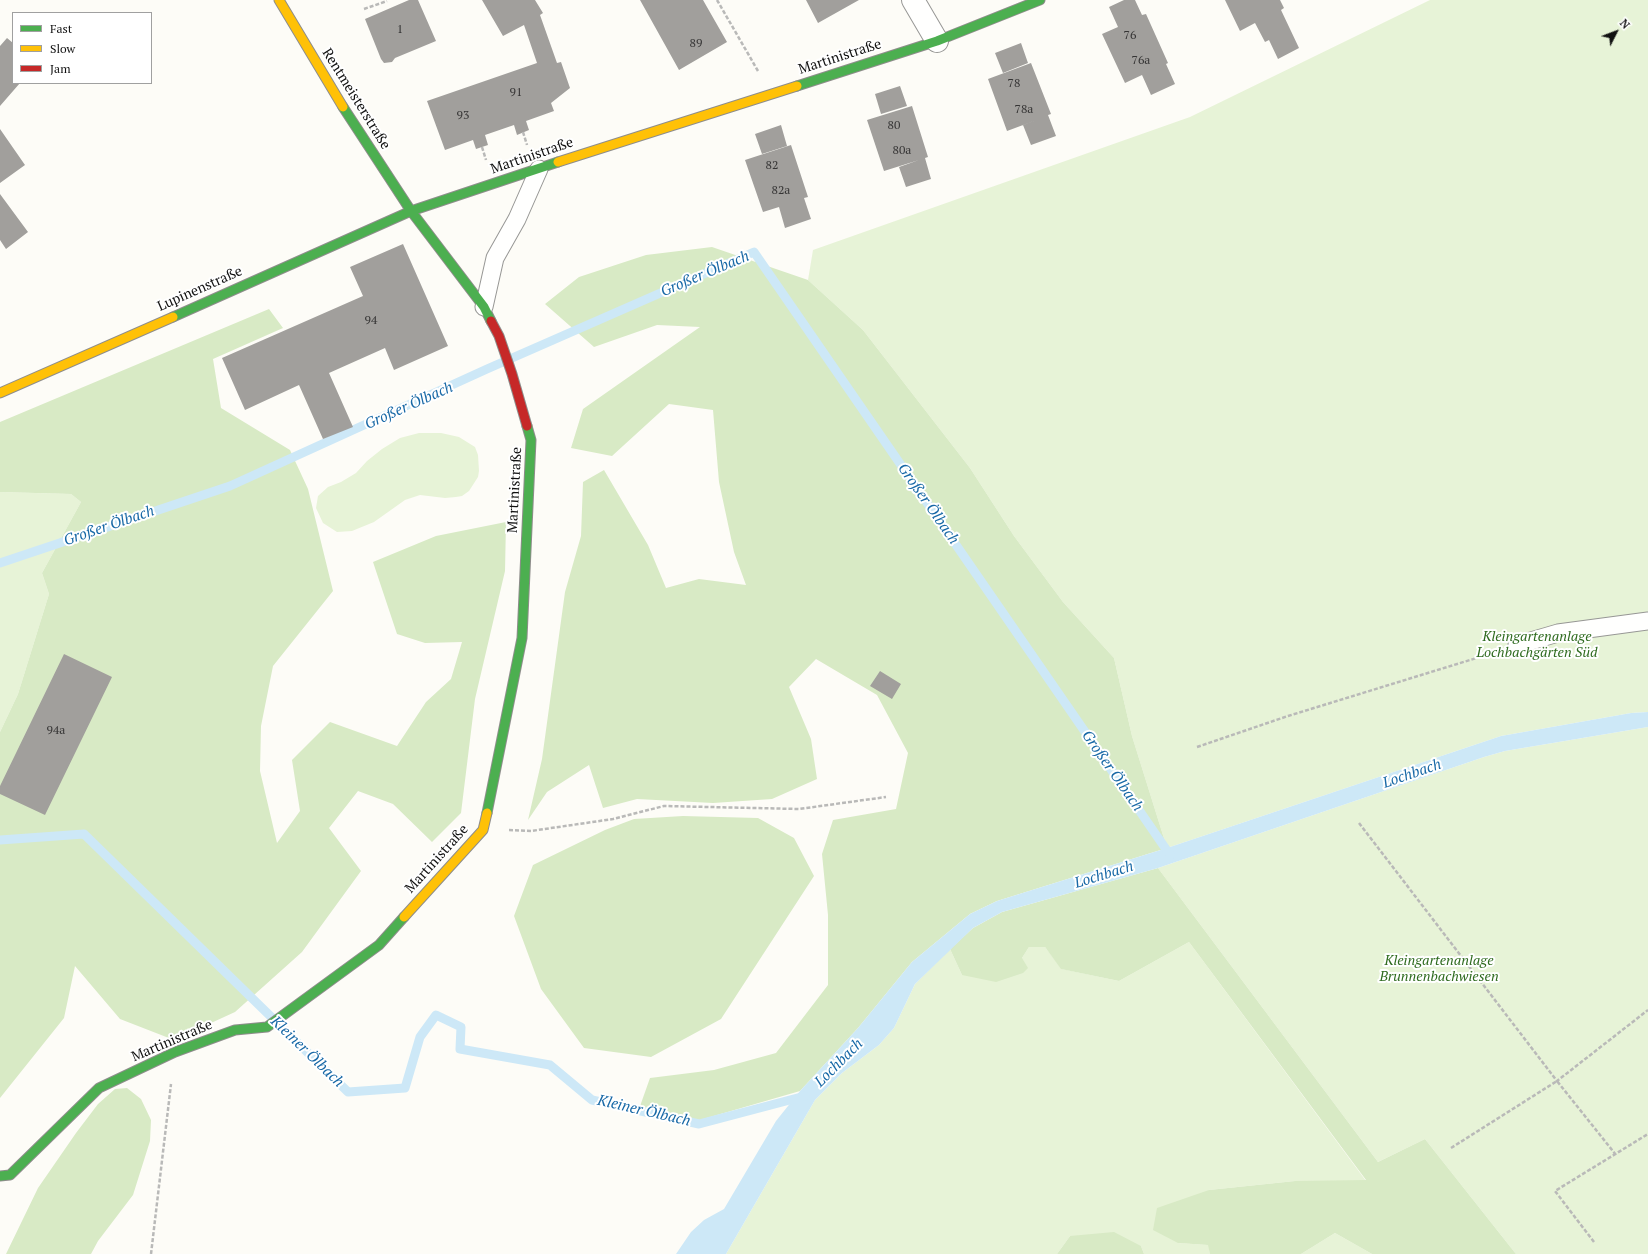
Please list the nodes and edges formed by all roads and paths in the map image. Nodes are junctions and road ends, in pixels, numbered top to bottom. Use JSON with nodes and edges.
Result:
{"nodes":[{"id":1,"x":279,"y":0,"type":"edge"},
{"id":2,"x":718,"y":0,"type":"edge"},
{"id":3,"x":913,"y":0,"type":"edge"},
{"id":4,"x":1040,"y":0,"type":"edge"},
{"id":5,"x":387,"y":1,"type":"dead end"},
{"id":6,"x":364,"y":9,"type":"dead end"},
{"id":7,"x":936,"y":41,"type":"junction"},
{"id":8,"x":771,"y":94,"type":"junction"},
{"id":9,"x":539,"y":169,"type":"junction"},
{"id":10,"x":412,"y":211,"type":"junction"},
{"id":11,"x":484,"y":307,"type":"junction"},
{"id":12,"x":0,"y":393,"type":"edge"},
{"id":13,"x":1648,"y":621,"type":"edge"},
{"id":14,"x":1517,"y":645,"type":"joint"},
{"id":15,"x":1197,"y":747,"type":"dead end"},
{"id":16,"x":886,"y":797,"type":"dead end"},
{"id":17,"x":1359,"y":823,"type":"dead end"},
{"id":18,"x":483,"y":830,"type":"junction"},
{"id":19,"x":1648,"y":1010,"type":"edge"},
{"id":20,"x":175,"y":1052,"type":"junction"},
{"id":21,"x":1557,"y":1081,"type":"junction"},
{"id":22,"x":1648,"y":1134,"type":"edge"},
{"id":23,"x":1451,"y":1148,"type":"dead end"},
{"id":24,"x":1616,"y":1155,"type":"junction"},
{"id":25,"x":0,"y":1176,"type":"edge"},
{"id":26,"x":1594,"y":1242,"type":"dead end"},
{"id":27,"x":151,"y":1254,"type":"edge"}],
"edges":[{"from":1,"to":10,"type":"street","name":"Rentmeisterstraße"},
{"from":2,"to":8,"type":"path"},
{"from":3,"to":7,"type":"street"},
{"from":4,"to":7,"type":"street","name":"Martinistraße"},
{"from":5,"to":6,"type":"path"},
{"from":7,"to":8,"type":"street","name":"Martinistraße"},
{"from":8,"to":9,"type":"street","name":"Martinistraße"},
{"from":9,"to":10,"type":"street","name":"Martinistraße"},
{"from":9,"to":11,"type":"lane"},
{"from":10,"to":11,"type":"street","name":"Martinistraße"},
{"from":10,"to":12,"type":"street","name":"Lupinenstraße"},
{"from":11,"to":18,"type":"street","name":"Martinistraße"},
{"from":13,"to":14,"type":"lane"},
{"from":14,"to":15,"type":"path"},
{"from":16,"to":18,"type":"path"},
{"from":17,"to":21,"type":"path"},
{"from":18,"to":20,"type":"street","name":"Martinistraße"},
{"from":19,"to":21,"type":"path"},
{"from":20,"to":25,"type":"street","name":"Martinistraße"},
{"from":20,"to":27,"type":"path"},
{"from":21,"to":23,"type":"path"},
{"from":21,"to":24,"type":"path"},
{"from":22,"to":24,"type":"path"},
{"from":24,"to":26,"type":"path"}]}
